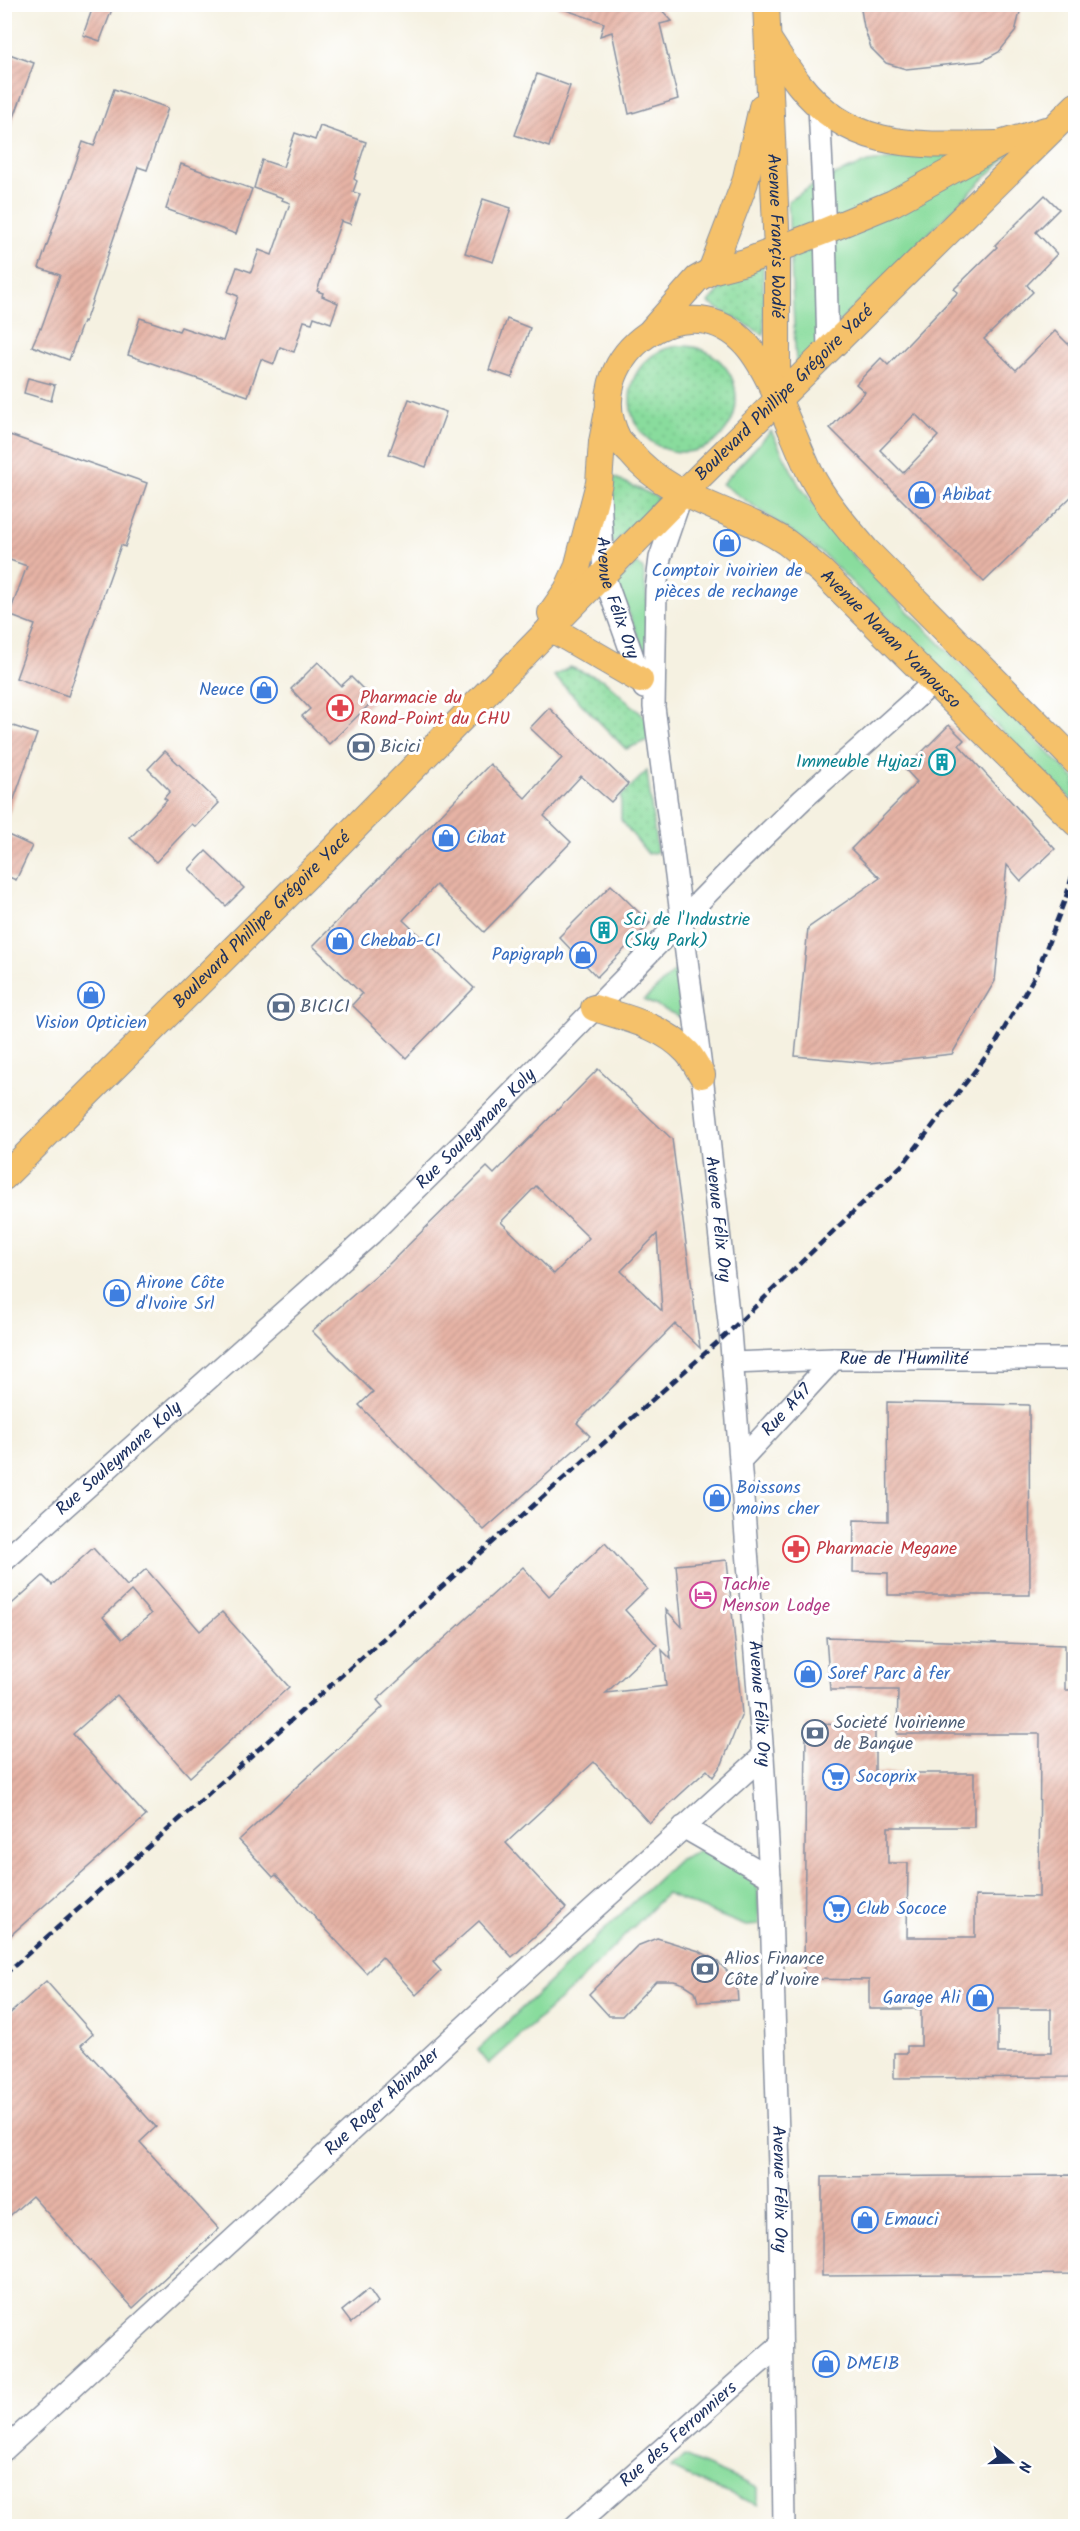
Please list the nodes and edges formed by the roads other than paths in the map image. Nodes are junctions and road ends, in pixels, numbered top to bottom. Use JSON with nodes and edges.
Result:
{"nodes":[{"id":1,"x":766,"y":4,"type":"edge"},
{"id":2,"x":768,"y":39,"type":"junction"},
{"id":3,"x":769,"y":72,"type":"junction"},
{"id":4,"x":819,"y":105,"type":"junction"},
{"id":5,"x":1076,"y":106,"type":"edge"},
{"id":6,"x":1050,"y":129,"type":"junction"},
{"id":7,"x":1000,"y":144,"type":"junction"},
{"id":8,"x":825,"y":231,"type":"junction"},
{"id":9,"x":777,"y":250,"type":"junction"},
{"id":10,"x":711,"y":271,"type":"junction"},
{"id":11,"x":652,"y":330,"type":"junction"},
{"id":12,"x":828,"y":350,"type":"junction"},
{"id":13,"x":777,"y":401,"type":"junction"},
{"id":14,"x":609,"y":408,"type":"junction"},
{"id":15,"x":599,"y":483,"type":"junction"},
{"id":16,"x":682,"y":494,"type":"junction"},
{"id":17,"x":604,"y":576,"type":"junction"},
{"id":18,"x":550,"y":628,"type":"junction"},
{"id":19,"x":519,"y":660,"type":"junction"},
{"id":20,"x":639,"y":680,"type":"junction"},
{"id":21,"x":934,"y":682,"type":"junction"},
{"id":22,"x":654,"y":707,"type":"junction"},
{"id":23,"x":1076,"y":762,"type":"edge"},
{"id":24,"x":1076,"y":823,"type":"edge"},
{"id":25,"x":682,"y":918,"type":"junction"},
{"id":26,"x":594,"y":1008,"type":"junction"},
{"id":27,"x":702,"y":1075,"type":"junction"},
{"id":28,"x":4,"y":1177,"type":"edge"},
{"id":29,"x":834,"y":1359,"type":"junction"},
{"id":30,"x":1076,"y":1359,"type":"edge"},
{"id":31,"x":732,"y":1363,"type":"junction"},
{"id":32,"x":740,"y":1461,"type":"junction"},
{"id":33,"x":4,"y":1561,"type":"edge"},
{"id":34,"x":763,"y":1756,"type":"junction"},
{"id":35,"x":683,"y":1827,"type":"junction"},
{"id":36,"x":771,"y":1877,"type":"junction"},
{"id":37,"x":782,"y":2344,"type":"junction"},
{"id":38,"x":4,"y":2450,"type":"edge"},
{"id":39,"x":575,"y":2526,"type":"edge"},
{"id":40,"x":784,"y":2526,"type":"edge"}],
"edges":[{"from":1,"to":2,"type":"main road","name":"Avenue Françis Wodié"},
{"from":2,"to":3,"type":"main road","name":"Avenue Françis Wodié"},
{"from":2,"to":4,"type":"main road"},
{"from":3,"to":9,"type":"main road","name":"Avenue Françis Wodié"},
{"from":3,"to":10,"type":"main road","name":"Avenue Françis Wodié"},
{"from":4,"to":7,"type":"main road"},
{"from":4,"to":8,"type":"street"},
{"from":5,"to":6,"type":"main road","name":"Boulevard Phillipe Grégoire Yacé"},
{"from":6,"to":7,"type":"main road","name":"Boulevard Phillipe Grégoire Yacé"},
{"from":6,"to":12,"type":"main road","name":"Boulevard Phillipe Grégoire Yacé"},
{"from":7,"to":8,"type":"main road","name":"Boulevard Phillipe Grégoire Yacé"},
{"from":8,"to":9,"type":"main road","name":"Boulevard Phillipe Grégoire Yacé"},
{"from":8,"to":12,"type":"street"},
{"from":9,"to":10,"type":"main road","name":"Boulevard Phillipe Grégoire Yacé"},
{"from":9,"to":13,"type":"main road","name":"Avenue Françis Wodié"},
{"from":10,"to":11,"type":"main road","name":"Boulevard Phillipe Grégoire Yacé"},
{"from":11,"to":13,"type":"main road"},
{"from":11,"to":14,"type":"main road"},
{"from":12,"to":13,"type":"main road","name":"Boulevard Phillipe Grégoire Yacé"},
{"from":13,"to":16,"type":"main road","name":"Boulevard Phillipe Grégoire Yacé"},
{"from":13,"to":23,"type":"main road"},
{"from":14,"to":15,"type":"main road","name":"Boulevard Phillipe Grégoire Yacé"},
{"from":14,"to":16,"type":"main road"},
{"from":15,"to":17,"type":"street","name":"Avenue Félix Ory"},
{"from":15,"to":19,"type":"main road","name":"Boulevard Phillipe Grégoire Yacé"},
{"from":16,"to":17,"type":"main road","name":"Boulevard Phillipe Grégoire Yacé"},
{"from":16,"to":21,"type":"main road","name":"Avenue Nanan Yamousso"},
{"from":16,"to":22,"type":"street","name":"Avenue Félix Ory"},
{"from":17,"to":18,"type":"main road","name":"Boulevard Phillipe Grégoire Yacé"},
{"from":17,"to":20,"type":"street","name":"Avenue Félix Ory"},
{"from":18,"to":19,"type":"main road","name":"Boulevard Phillipe Grégoire Yacé"},
{"from":18,"to":20,"type":"main road"},
{"from":19,"to":28,"type":"main road","name":"Boulevard Phillipe Grégoire Yacé"},
{"from":20,"to":22,"type":"street","name":"Avenue Félix Ory"},
{"from":21,"to":24,"type":"main road","name":"Avenue Nanan Yamousso"},
{"from":21,"to":25,"type":"street","name":"Rue Souleymane Koly"},
{"from":22,"to":25,"type":"street","name":"Avenue Félix Ory"},
{"from":25,"to":26,"type":"street","name":"Rue Souleymane Koly"},
{"from":25,"to":27,"type":"street","name":"Avenue Félix Ory"},
{"from":26,"to":27,"type":"main road"},
{"from":26,"to":33,"type":"street","name":"Rue Souleymane Koly"},
{"from":27,"to":31,"type":"street","name":"Avenue Félix Ory"},
{"from":29,"to":30,"type":"street","name":"Rue de l'Humilité"},
{"from":29,"to":31,"type":"street","name":"Rue de l'Humilité"},
{"from":29,"to":32,"type":"street","name":"Rue A47"},
{"from":31,"to":32,"type":"street","name":"Avenue Félix Ory"},
{"from":32,"to":34,"type":"street","name":"Avenue Félix Ory"},
{"from":34,"to":35,"type":"street","name":"Rue Roger Abinader"},
{"from":34,"to":36,"type":"street","name":"Avenue Félix Ory"},
{"from":35,"to":36,"type":"street"},
{"from":35,"to":38,"type":"street","name":"Rue Roger Abinader"},
{"from":36,"to":37,"type":"street","name":"Avenue Félix Ory"},
{"from":37,"to":39,"type":"street","name":"Rue des Ferronniers"},
{"from":37,"to":40,"type":"street","name":"Avenue Félix Ory"}]}
